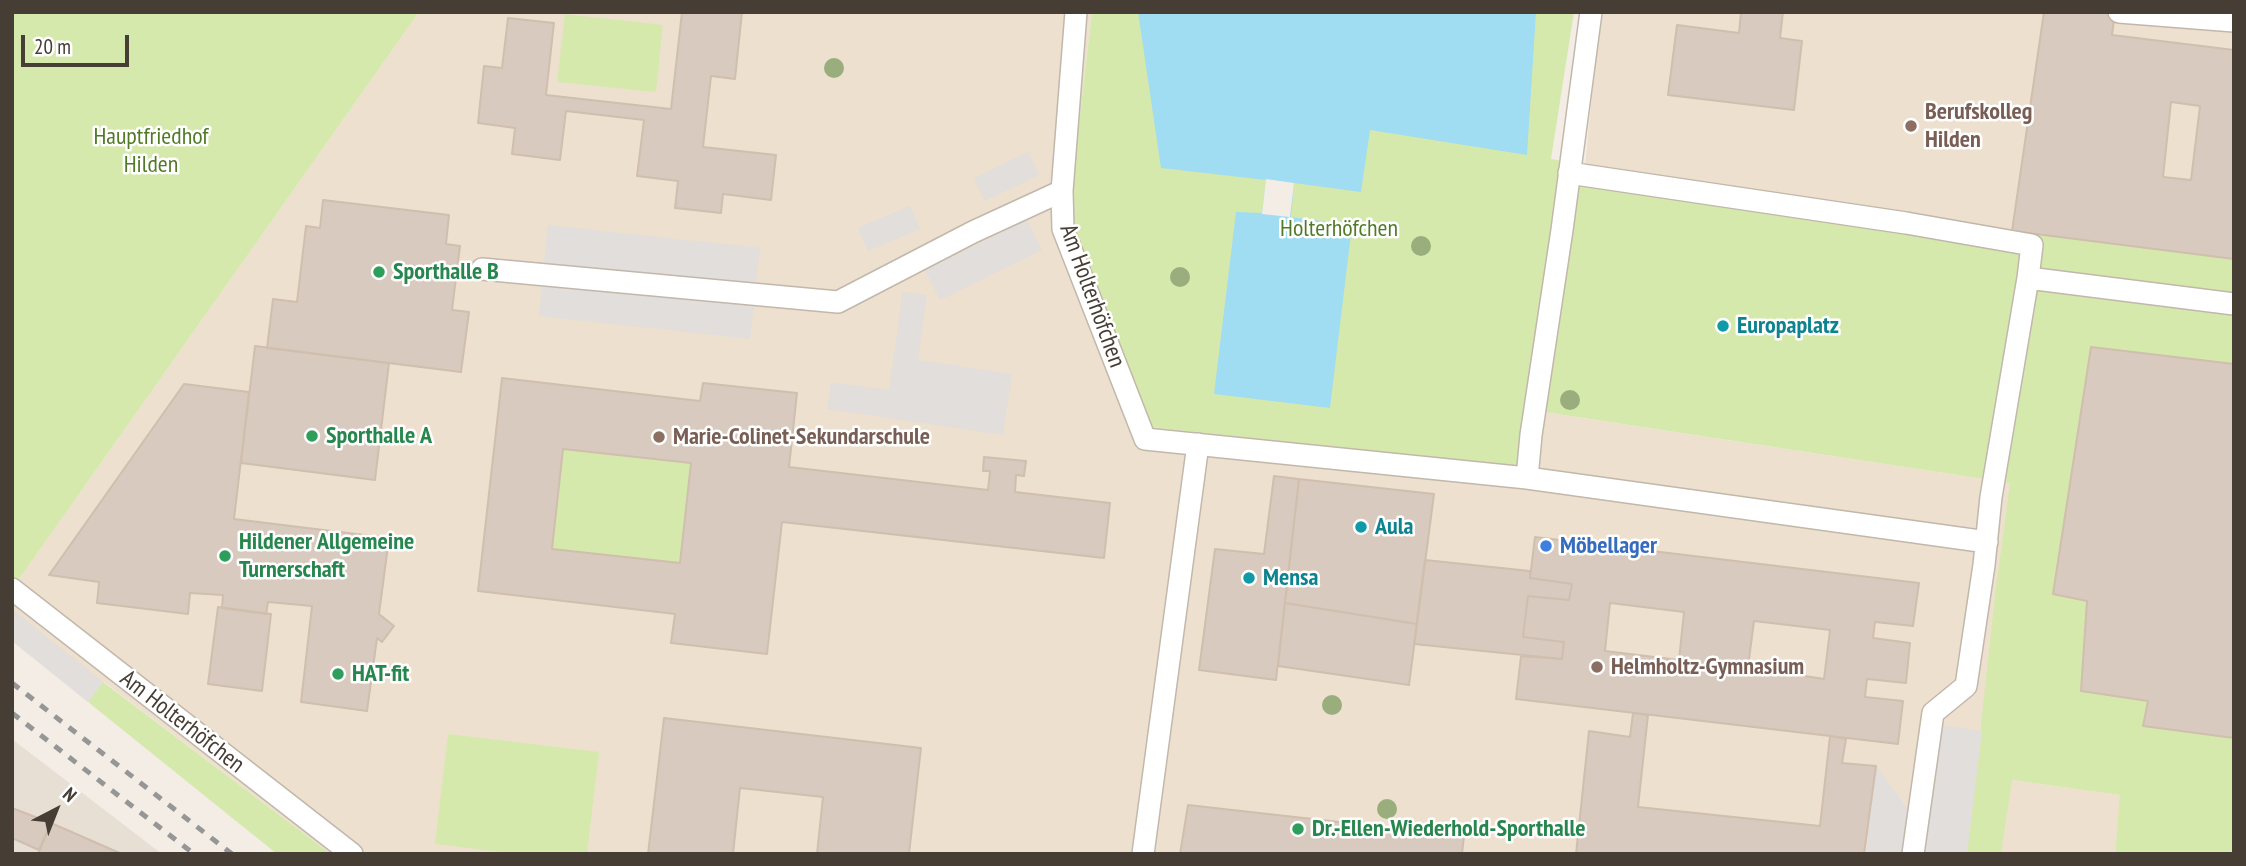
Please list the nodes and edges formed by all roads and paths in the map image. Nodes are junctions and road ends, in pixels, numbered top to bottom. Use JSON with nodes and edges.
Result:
{"nodes":[{"id":1,"x":1076,"y":12,"type":"edge"},
{"id":2,"x":1591,"y":12,"type":"edge"},
{"id":3,"x":2119,"y":12,"type":"edge"},
{"id":4,"x":2188,"y":14,"type":"edge"},
{"id":5,"x":2234,"y":21,"type":"edge"},
{"id":6,"x":1569,"y":173,"type":"junction"},
{"id":7,"x":1062,"y":191,"type":"junction"},
{"id":8,"x":482,"y":269,"type":"dead end"},
{"id":9,"x":2028,"y":278,"type":"junction"},
{"id":10,"x":2234,"y":304,"type":"edge"},
{"id":11,"x":1198,"y":444,"type":"junction"},
{"id":12,"x":1527,"y":478,"type":"junction"},
{"id":13,"x":1987,"y":542,"type":"junction"},
{"id":14,"x":12,"y":589,"type":"edge"},
{"id":15,"x":352,"y":854,"type":"edge"},
{"id":16,"x":1143,"y":854,"type":"edge"},
{"id":17,"x":1913,"y":854,"type":"edge"}],
"edges":[{"from":1,"to":7,"type":"lane","name":"Am Holterhöfchen"},
{"from":2,"to":6,"type":"lane"},
{"from":3,"to":4,"type":"lane"},
{"from":4,"to":5,"type":"lane"},
{"from":6,"to":9,"type":"lane"},
{"from":6,"to":12,"type":"lane"},
{"from":7,"to":8,"type":"lane"},
{"from":7,"to":11,"type":"lane","name":"Am Holterhöfchen"},
{"from":9,"to":10,"type":"lane"},
{"from":9,"to":13,"type":"lane"},
{"from":11,"to":12,"type":"lane"},
{"from":11,"to":16,"type":"lane"},
{"from":12,"to":13,"type":"lane"},
{"from":13,"to":17,"type":"lane"},
{"from":14,"to":15,"type":"lane","name":"Am Holterhöfchen"}]}
